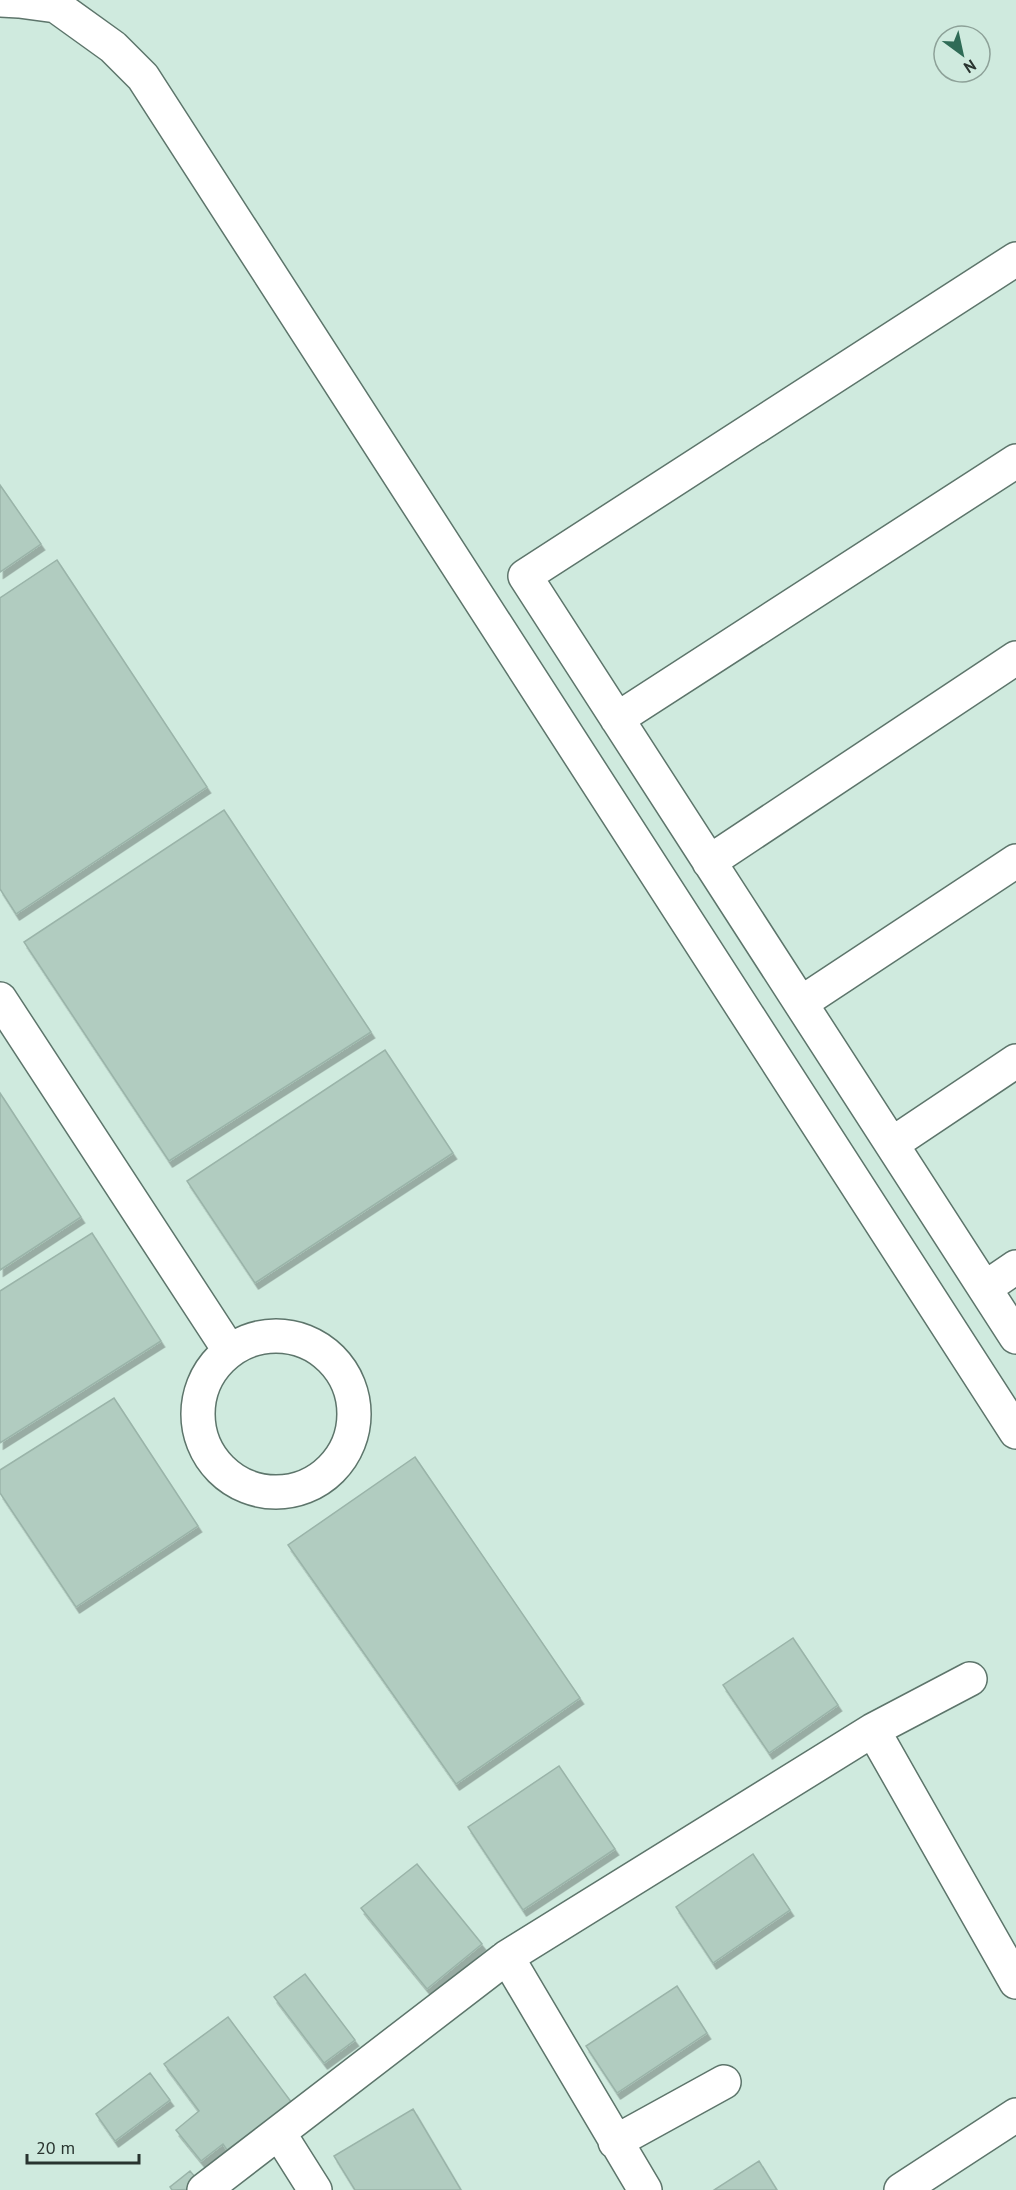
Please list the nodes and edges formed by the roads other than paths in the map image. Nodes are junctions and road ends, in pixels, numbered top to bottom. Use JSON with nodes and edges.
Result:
{"nodes":[{"id":1,"x":0,"y":0,"type":"edge"},
{"id":2,"x":1012,"y":272,"type":"edge"},
{"id":3,"x":1016,"y":461,"type":"edge"},
{"id":4,"x":1016,"y":658,"type":"edge"},
{"id":5,"x":617,"y":719,"type":"junction"},
{"id":6,"x":1016,"y":861,"type":"edge"},
{"id":7,"x":709,"y":862,"type":"junction"},
{"id":8,"x":0,"y":999,"type":"edge"},
{"id":9,"x":801,"y":1004,"type":"junction"},
{"id":10,"x":1016,"y":1061,"type":"edge"},
{"id":11,"x":892,"y":1144,"type":"junction"},
{"id":12,"x":1016,"y":1267,"type":"edge"},
{"id":13,"x":985,"y":1288,"type":"junction"},
{"id":14,"x":1016,"y":1337,"type":"edge"},
{"id":15,"x":229,"y":1350,"type":"junction"},
{"id":16,"x":1016,"y":1432,"type":"edge"},
{"id":17,"x":970,"y":1678,"type":"dead end"},
{"id":18,"x":873,"y":1730,"type":"junction"},
{"id":19,"x":507,"y":1957,"type":"junction"},
{"id":20,"x":1016,"y":1982,"type":"edge"},
{"id":21,"x":724,"y":2082,"type":"dead end"},
{"id":22,"x":1016,"y":2115,"type":"edge"},
{"id":23,"x":279,"y":2133,"type":"junction"},
{"id":24,"x":615,"y":2142,"type":"junction"},
{"id":25,"x":204,"y":2190,"type":"edge"},
{"id":26,"x":315,"y":2190,"type":"edge"},
{"id":27,"x":645,"y":2190,"type":"edge"},
{"id":28,"x":901,"y":2190,"type":"edge"}],
"edges":[{"from":1,"to":16,"type":"street"},
{"from":2,"to":5,"type":"street"},
{"from":3,"to":5,"type":"street"},
{"from":4,"to":7,"type":"street"},
{"from":5,"to":7,"type":"street"},
{"from":6,"to":9,"type":"street"},
{"from":7,"to":9,"type":"street"},
{"from":8,"to":15,"type":"street"},
{"from":9,"to":11,"type":"street"},
{"from":10,"to":11,"type":"street"},
{"from":11,"to":13,"type":"street"},
{"from":12,"to":13,"type":"street"},
{"from":13,"to":14,"type":"street"},
{"from":15,"to":15,"type":"street"},
{"from":17,"to":18,"type":"street"},
{"from":18,"to":19,"type":"street"},
{"from":18,"to":20,"type":"street"},
{"from":19,"to":23,"type":"street"},
{"from":19,"to":24,"type":"street"},
{"from":21,"to":24,"type":"street"},
{"from":22,"to":28,"type":"street"},
{"from":23,"to":25,"type":"street"},
{"from":23,"to":26,"type":"street"},
{"from":24,"to":27,"type":"street"}]}
